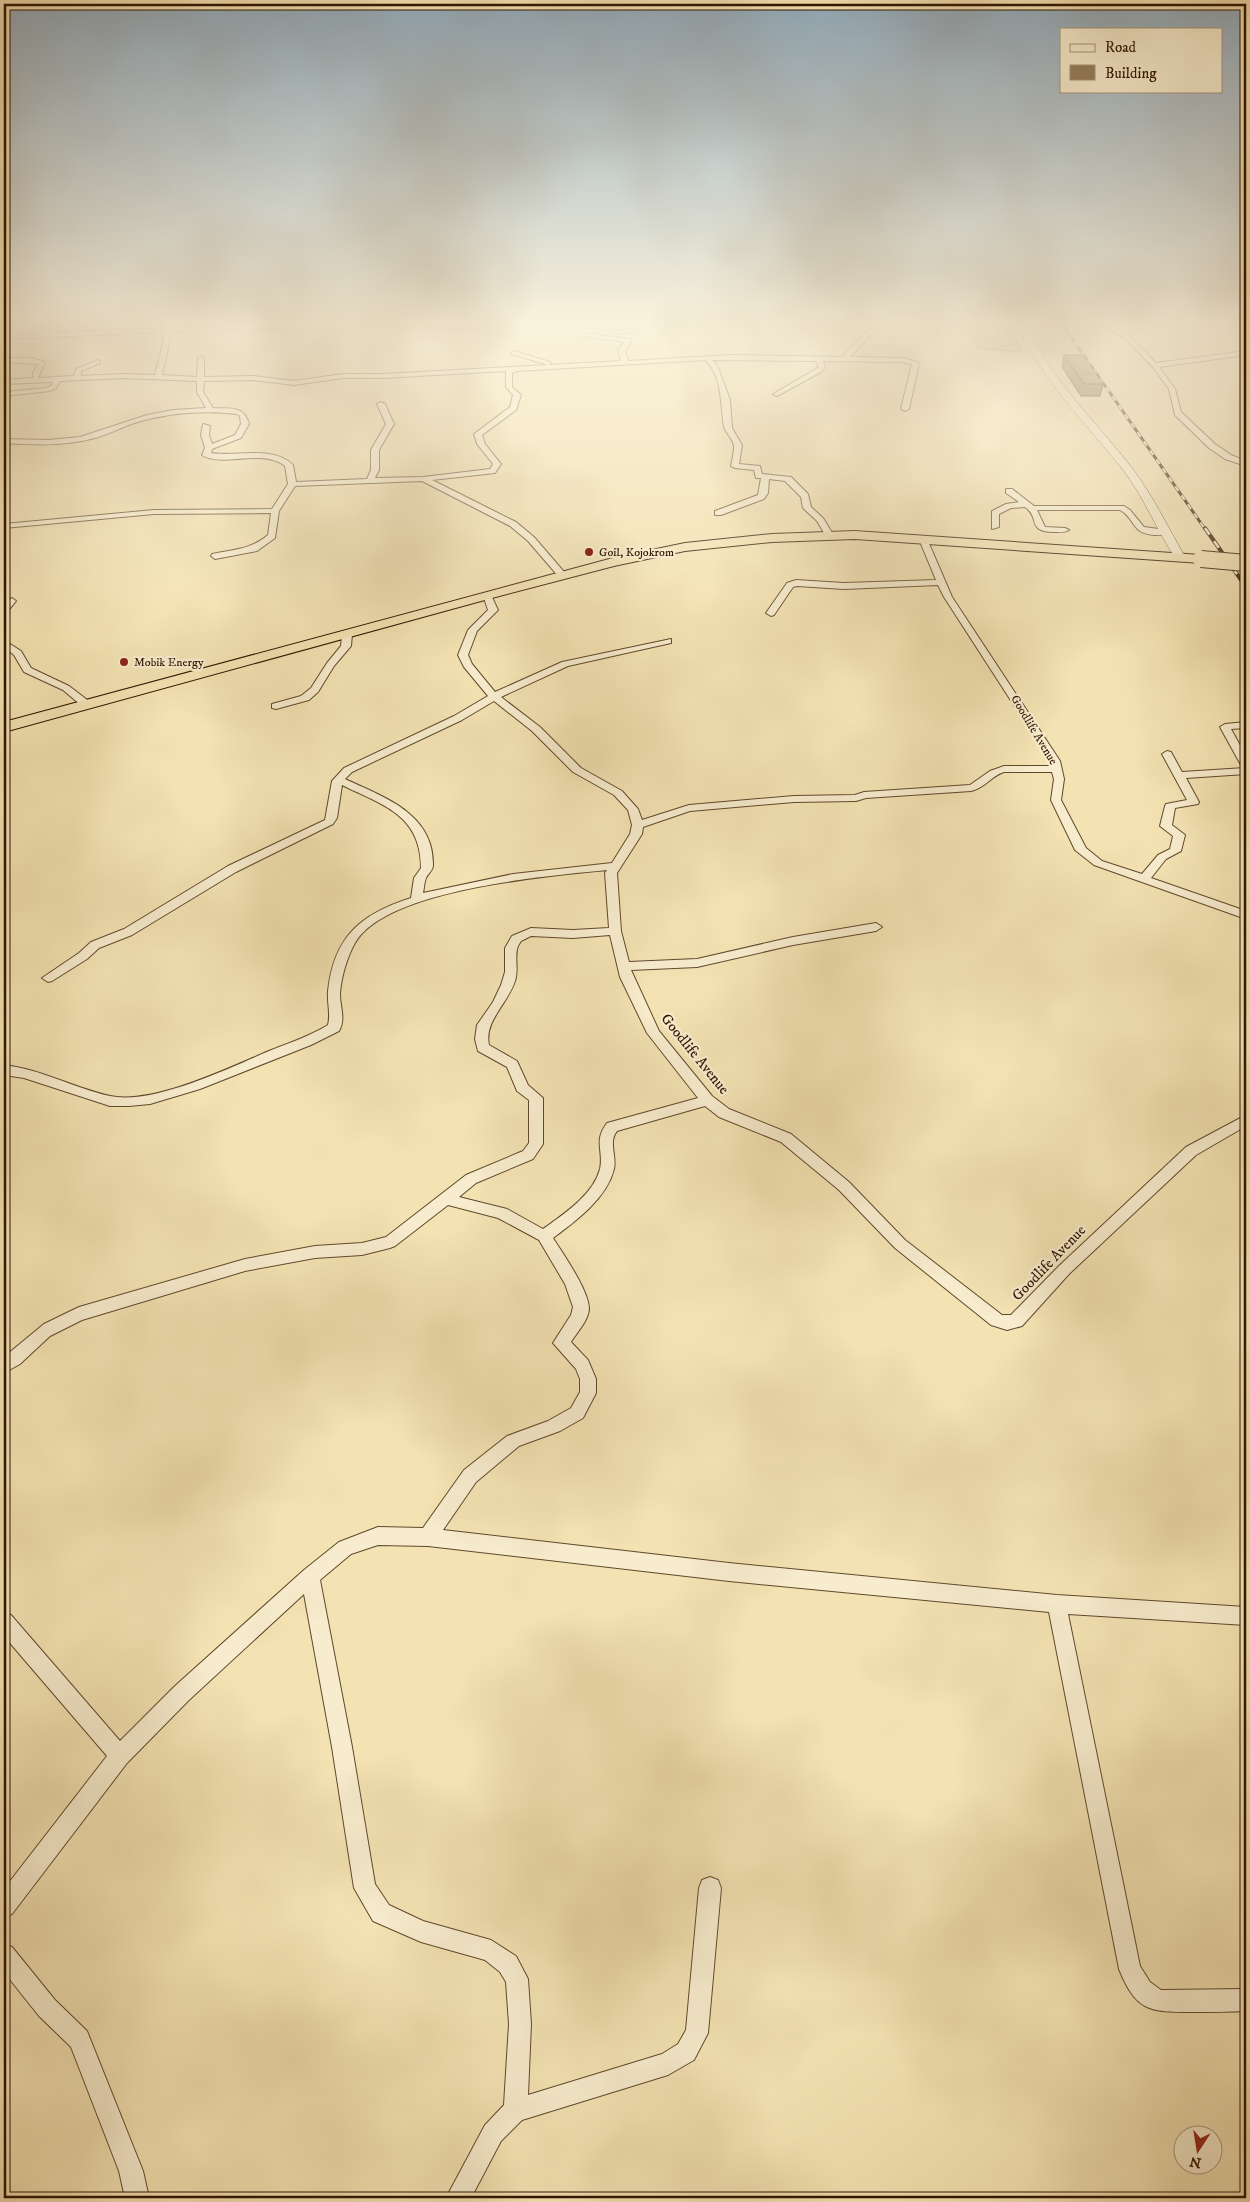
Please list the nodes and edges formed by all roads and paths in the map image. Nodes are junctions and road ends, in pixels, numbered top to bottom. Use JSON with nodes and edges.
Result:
{"nodes":[{"id":1,"x":206,"y":426,"type":"dead end"},
{"id":2,"x":118,"y":427,"type":"edge"},
{"id":3,"x":243,"y":427,"type":"edge"},
{"id":4,"x":388,"y":427,"type":"edge"},
{"id":5,"x":488,"y":427,"type":"edge"},
{"id":6,"x":728,"y":427,"type":"edge"},
{"id":7,"x":1091,"y":427,"type":"edge"},
{"id":8,"x":1192,"y":427,"type":"edge"},
{"id":9,"x":4,"y":441,"type":"edge"},
{"id":10,"x":209,"y":448,"type":"junction"},
{"id":11,"x":1246,"y":464,"type":"edge"},
{"id":12,"x":766,"y":476,"type":"junction"},
{"id":13,"x":423,"y":479,"type":"junction"},
{"id":14,"x":370,"y":481,"type":"junction"},
{"id":15,"x":292,"y":484,"type":"junction"},
{"id":16,"x":1009,"y":491,"type":"dead end"},
{"id":17,"x":1030,"y":506,"type":"junction"},
{"id":18,"x":275,"y":511,"type":"junction"},
{"id":19,"x":718,"y":514,"type":"dead end"},
{"id":20,"x":4,"y":526,"type":"edge"},
{"id":21,"x":995,"y":527,"type":"dead end"},
{"id":22,"x":1065,"y":530,"type":"dead end"},
{"id":23,"x":1166,"y":532,"type":"junction"},
{"id":24,"x":830,"y":536,"type":"junction"},
{"id":25,"x":923,"y":538,"type":"junction"},
{"id":26,"x":215,"y":556,"type":"dead end"},
{"id":27,"x":1180,"y":557,"type":"junction"},
{"id":28,"x":1246,"y":563,"type":"edge"},
{"id":29,"x":562,"y":575,"type":"junction"},
{"id":30,"x":941,"y":582,"type":"junction"},
{"id":31,"x":487,"y":595,"type":"junction"},
{"id":32,"x":12,"y":601,"type":"dead end"},
{"id":33,"x":4,"y":610,"type":"edge"},
{"id":34,"x":771,"y":613,"type":"dead end"},
{"id":35,"x":347,"y":634,"type":"junction"},
{"id":36,"x":668,"y":641,"type":"dead end"},
{"id":37,"x":4,"y":643,"type":"edge"},
{"id":38,"x":494,"y":697,"type":"junction"},
{"id":39,"x":86,"y":704,"type":"junction"},
{"id":40,"x":276,"y":706,"type":"dead end"},
{"id":41,"x":1246,"y":725,"type":"edge"},
{"id":42,"x":4,"y":727,"type":"edge"},
{"id":43,"x":1167,"y":754,"type":"dead end"},
{"id":44,"x":1246,"y":765,"type":"edge"},
{"id":45,"x":1058,"y":769,"type":"junction"},
{"id":46,"x":1246,"y":771,"type":"edge"},
{"id":47,"x":1180,"y":775,"type":"junction"},
{"id":48,"x":338,"y":779,"type":"junction"},
{"id":49,"x":638,"y":825,"type":"junction"},
{"id":50,"x":614,"y":866,"type":"junction"},
{"id":51,"x":1143,"y":880,"type":"junction"},
{"id":52,"x":416,"y":900,"type":"junction"},
{"id":53,"x":1246,"y":915,"type":"edge"},
{"id":54,"x":876,"y":927,"type":"dead end"},
{"id":55,"x":615,"y":931,"type":"junction"},
{"id":56,"x":623,"y":966,"type":"junction"},
{"id":57,"x":48,"y":978,"type":"dead end"},
{"id":58,"x":4,"y":1070,"type":"edge"},
{"id":59,"x":707,"y":1100,"type":"junction"},
{"id":60,"x":1246,"y":1120,"type":"edge"},
{"id":61,"x":445,"y":1199,"type":"junction"},
{"id":62,"x":544,"y":1236,"type":"junction"},
{"id":63,"x":4,"y":1366,"type":"edge"},
{"id":64,"x":428,"y":1537,"type":"junction"},
{"id":65,"x":310,"y":1576,"type":"junction"},
{"id":66,"x":1057,"y":1604,"type":"junction"},
{"id":67,"x":1246,"y":1616,"type":"edge"},
{"id":68,"x":4,"y":1622,"type":"edge"},
{"id":69,"x":120,"y":1756,"type":"junction"},
{"id":70,"x":710,"y":1888,"type":"dead end"},
{"id":71,"x":4,"y":1906,"type":"edge"},
{"id":72,"x":4,"y":1954,"type":"edge"},
{"id":73,"x":1246,"y":2000,"type":"edge"},
{"id":74,"x":515,"y":2110,"type":"junction"},
{"id":75,"x":137,"y":2198,"type":"edge"},
{"id":76,"x":458,"y":2198,"type":"edge"}],
"edges":[{"from":1,"to":10,"type":"street"},
{"from":2,"to":9,"type":"street"},
{"from":3,"to":10,"type":"street"},
{"from":4,"to":14,"type":"street"},
{"from":5,"to":13,"type":"street"},
{"from":6,"to":12,"type":"street"},
{"from":7,"to":23,"type":"street"},
{"from":8,"to":11,"type":"street"},
{"from":10,"to":15,"type":"street"},
{"from":12,"to":19,"type":"street"},
{"from":12,"to":24,"type":"street"},
{"from":13,"to":14,"type":"street"},
{"from":13,"to":29,"type":"street"},
{"from":14,"to":15,"type":"street"},
{"from":15,"to":18,"type":"street"},
{"from":16,"to":17,"type":"street"},
{"from":17,"to":21,"type":"street"},
{"from":17,"to":22,"type":"street"},
{"from":17,"to":23,"type":"street"},
{"from":18,"to":20,"type":"street"},
{"from":18,"to":26,"type":"street"},
{"from":23,"to":27,"type":"street"},
{"from":24,"to":25,"type":"highway"},
{"from":24,"to":29,"type":"highway"},
{"from":25,"to":27,"type":"highway"},
{"from":25,"to":30,"type":"street","name":"Goodlife Avenue"},
{"from":27,"to":28,"type":"highway","bridge":true},
{"from":29,"to":31,"type":"highway"},
{"from":30,"to":34,"type":"street"},
{"from":30,"to":45,"type":"street","name":"Goodlife Avenue"},
{"from":31,"to":35,"type":"highway"},
{"from":31,"to":38,"type":"street"},
{"from":32,"to":33,"type":"street"},
{"from":35,"to":39,"type":"highway"},
{"from":35,"to":40,"type":"street"},
{"from":36,"to":38,"type":"street"},
{"from":37,"to":39,"type":"street"},
{"from":38,"to":48,"type":"street"},
{"from":38,"to":49,"type":"street"},
{"from":39,"to":42,"type":"highway"},
{"from":41,"to":44,"type":"street"},
{"from":43,"to":47,"type":"street"},
{"from":45,"to":49,"type":"street"},
{"from":45,"to":51,"type":"street","name":"Goodlife Avenue"},
{"from":46,"to":47,"type":"street"},
{"from":47,"to":51,"type":"street"},
{"from":48,"to":52,"type":"street"},
{"from":48,"to":57,"type":"street"},
{"from":49,"to":50,"type":"street"},
{"from":50,"to":52,"type":"street"},
{"from":50,"to":55,"type":"street","name":"Goodlife Avenue"},
{"from":51,"to":53,"type":"street","name":"Goodlife Avenue"},
{"from":52,"to":58,"type":"street"},
{"from":54,"to":56,"type":"street"},
{"from":55,"to":56,"type":"street","name":"Goodlife Avenue"},
{"from":55,"to":61,"type":"street"},
{"from":56,"to":59,"type":"street","name":"Goodlife Avenue"},
{"from":59,"to":60,"type":"street","name":"Goodlife Avenue"},
{"from":59,"to":62,"type":"street"},
{"from":61,"to":62,"type":"street"},
{"from":61,"to":63,"type":"street"},
{"from":62,"to":64,"type":"street"},
{"from":64,"to":65,"type":"street"},
{"from":64,"to":66,"type":"street"},
{"from":65,"to":69,"type":"street"},
{"from":65,"to":74,"type":"street"},
{"from":66,"to":67,"type":"street"},
{"from":66,"to":73,"type":"street"},
{"from":68,"to":69,"type":"street"},
{"from":69,"to":71,"type":"street"},
{"from":70,"to":74,"type":"street"},
{"from":72,"to":75,"type":"street"},
{"from":74,"to":76,"type":"street"}]}
